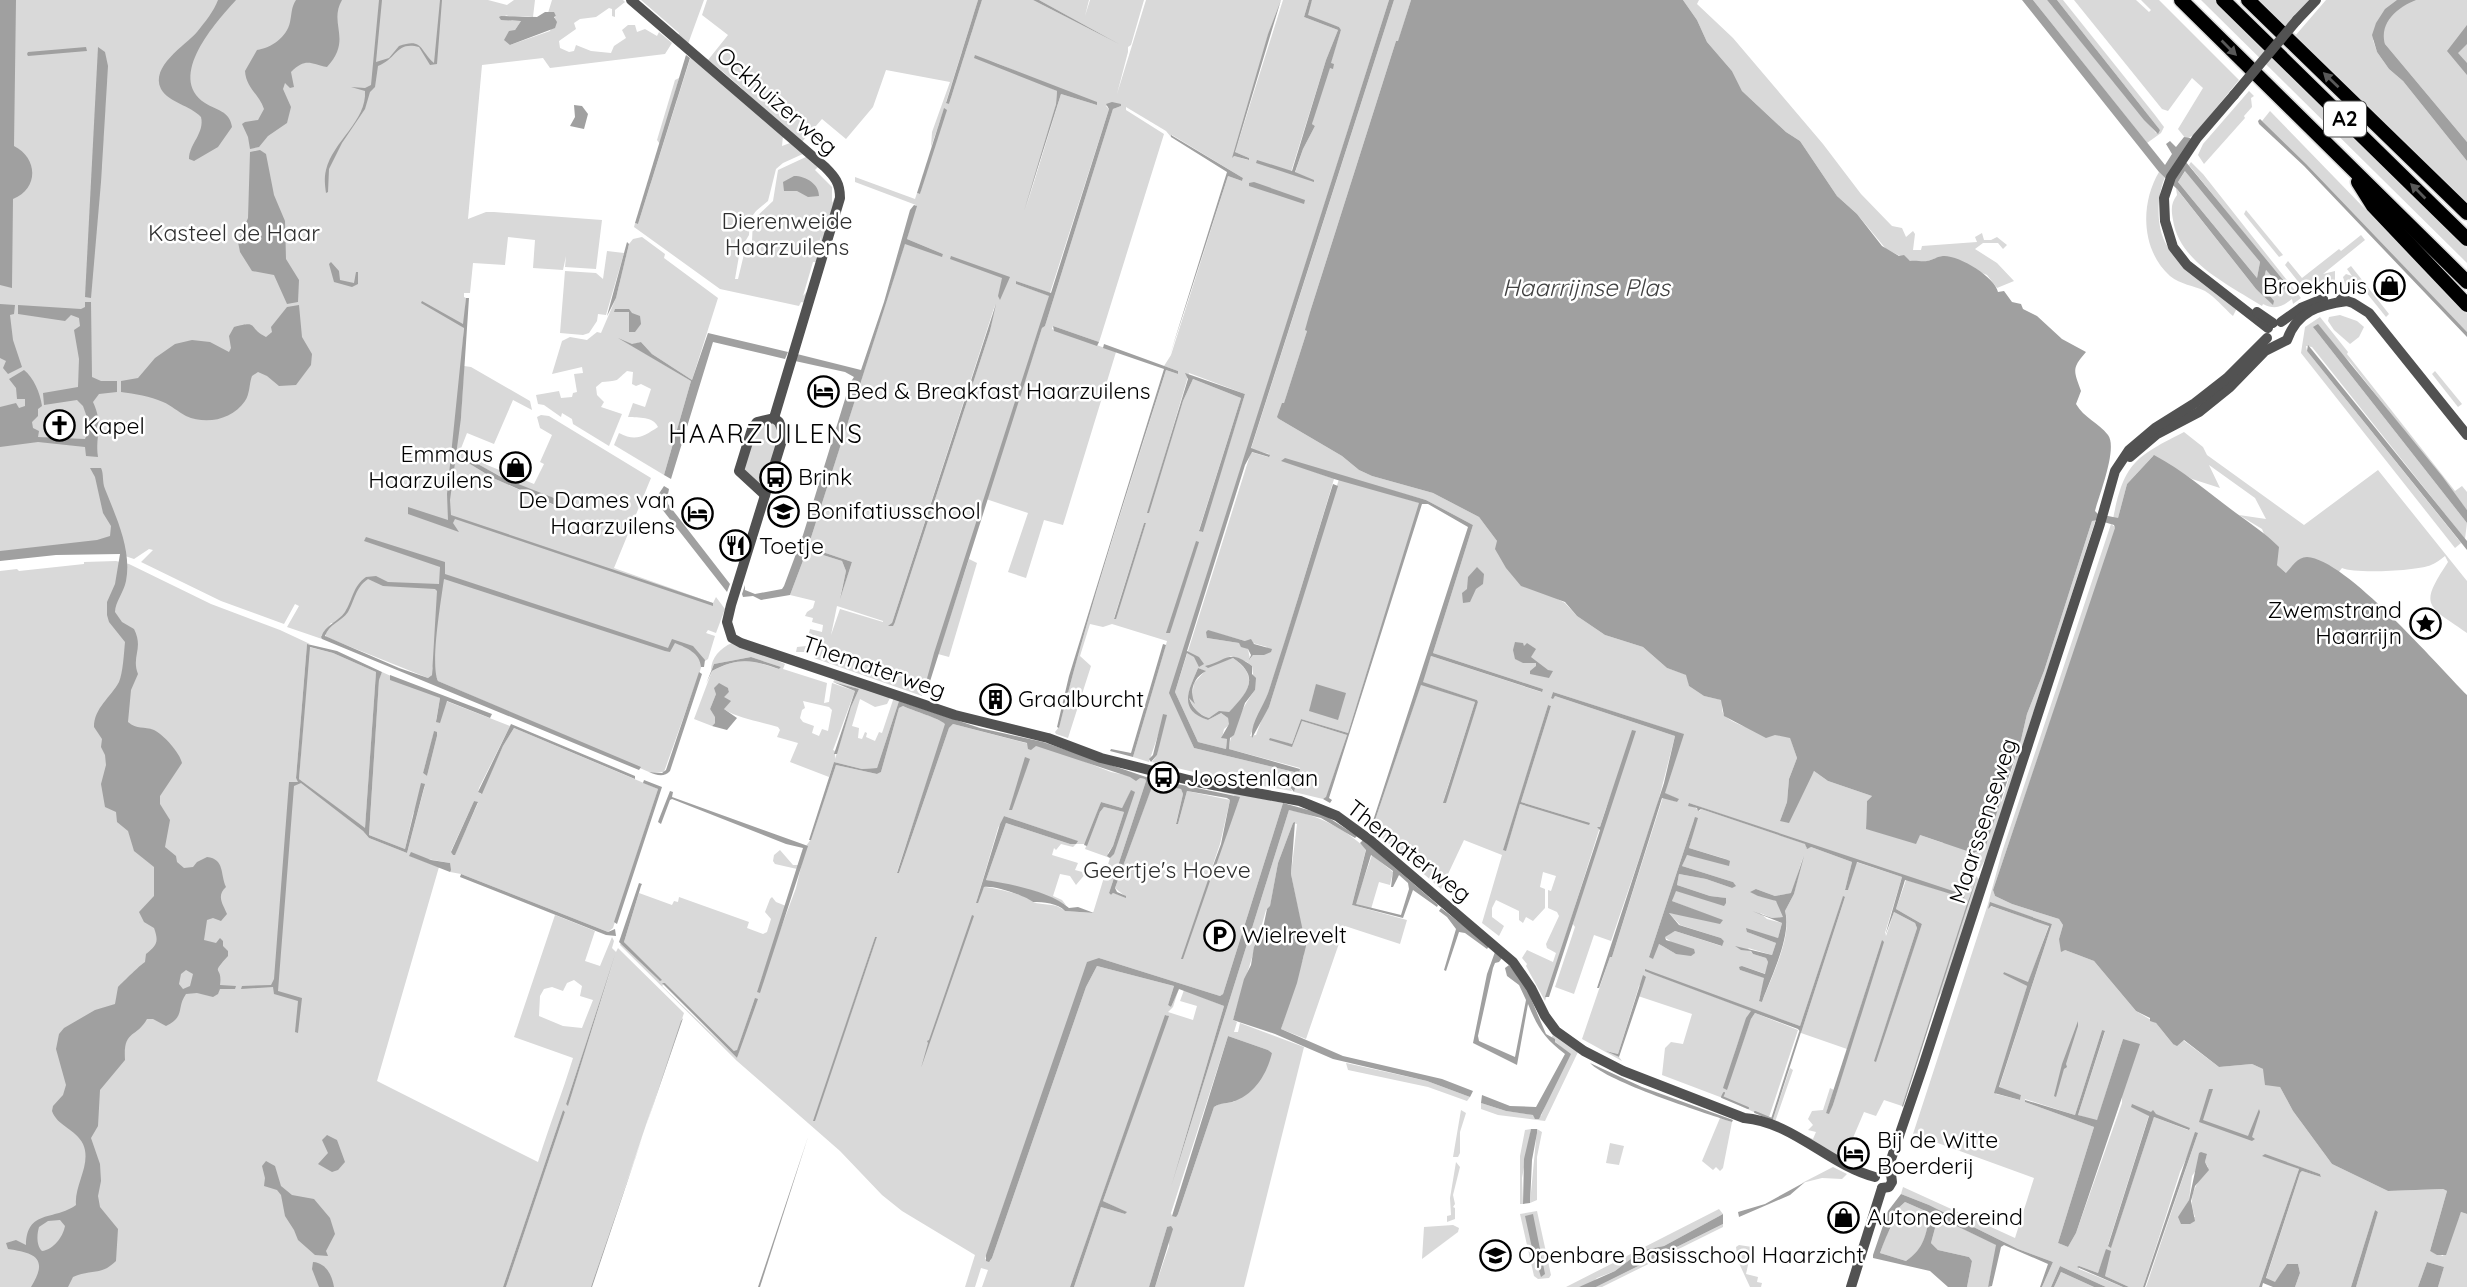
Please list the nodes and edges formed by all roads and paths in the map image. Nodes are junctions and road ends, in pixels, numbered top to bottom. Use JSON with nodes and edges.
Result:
{"nodes":[{"id":1,"x":631,"y":0,"type":"edge"},
{"id":2,"x":2181,"y":0,"type":"edge"},
{"id":3,"x":2223,"y":0,"type":"edge"},
{"id":4,"x":2248,"y":0,"type":"edge"},
{"id":5,"x":2316,"y":0,"type":"edge"},
{"id":6,"x":2342,"y":158,"type":"junction"},
{"id":7,"x":2467,"y":213,"type":"edge"},
{"id":8,"x":2467,"y":239,"type":"edge"},
{"id":9,"x":2467,"y":282,"type":"edge"},
{"id":10,"x":2347,"y":301,"type":"junction"},
{"id":11,"x":2467,"y":305,"type":"edge"},
{"id":12,"x":2273,"y":331,"type":"junction"},
{"id":13,"x":2289,"y":333,"type":"junction"},
{"id":14,"x":774,"y":418,"type":"junction"},
{"id":15,"x":2467,"y":435,"type":"edge"},
{"id":16,"x":765,"y":495,"type":"junction"},
{"id":17,"x":1887,"y":1171,"type":"junction"},
{"id":18,"x":1875,"y":1177,"type":"junction"},
{"id":19,"x":1882,"y":1188,"type":"junction"},
{"id":20,"x":1851,"y":1287,"type":"edge"}],
"edges":[{"from":1,"to":14,"type":"street","name":"Ockhuizerweg"},
{"from":2,"to":6,"type":"highway","number":"A2","one_way":true},
{"from":8,"to":3,"type":"highway","number":"A2","one_way":true},
{"from":7,"to":4,"type":"highway","number":"A2","one_way":true},
{"from":5,"to":12,"type":"street","bridge":true},
{"from":6,"to":9,"type":"highway","number":"A2"},
{"from":6,"to":11,"type":"highway","number":"A2"},
{"from":10,"to":12,"type":"street"},
{"from":10,"to":13,"type":"street"},
{"from":10,"to":15,"type":"street"},
{"from":12,"to":13,"type":"street"},
{"from":12,"to":13,"type":"street"},
{"from":12,"to":17,"type":"street","name":"Maarssenseweg"},
{"from":14,"to":16,"type":"street"},
{"from":14,"to":16,"type":"street"},
{"from":16,"to":18,"type":"street","name":"Thematerweg"},
{"from":17,"to":18,"type":"street"},
{"from":17,"to":19,"type":"street"},
{"from":18,"to":19,"type":"street"},
{"from":19,"to":20,"type":"street"}]}
